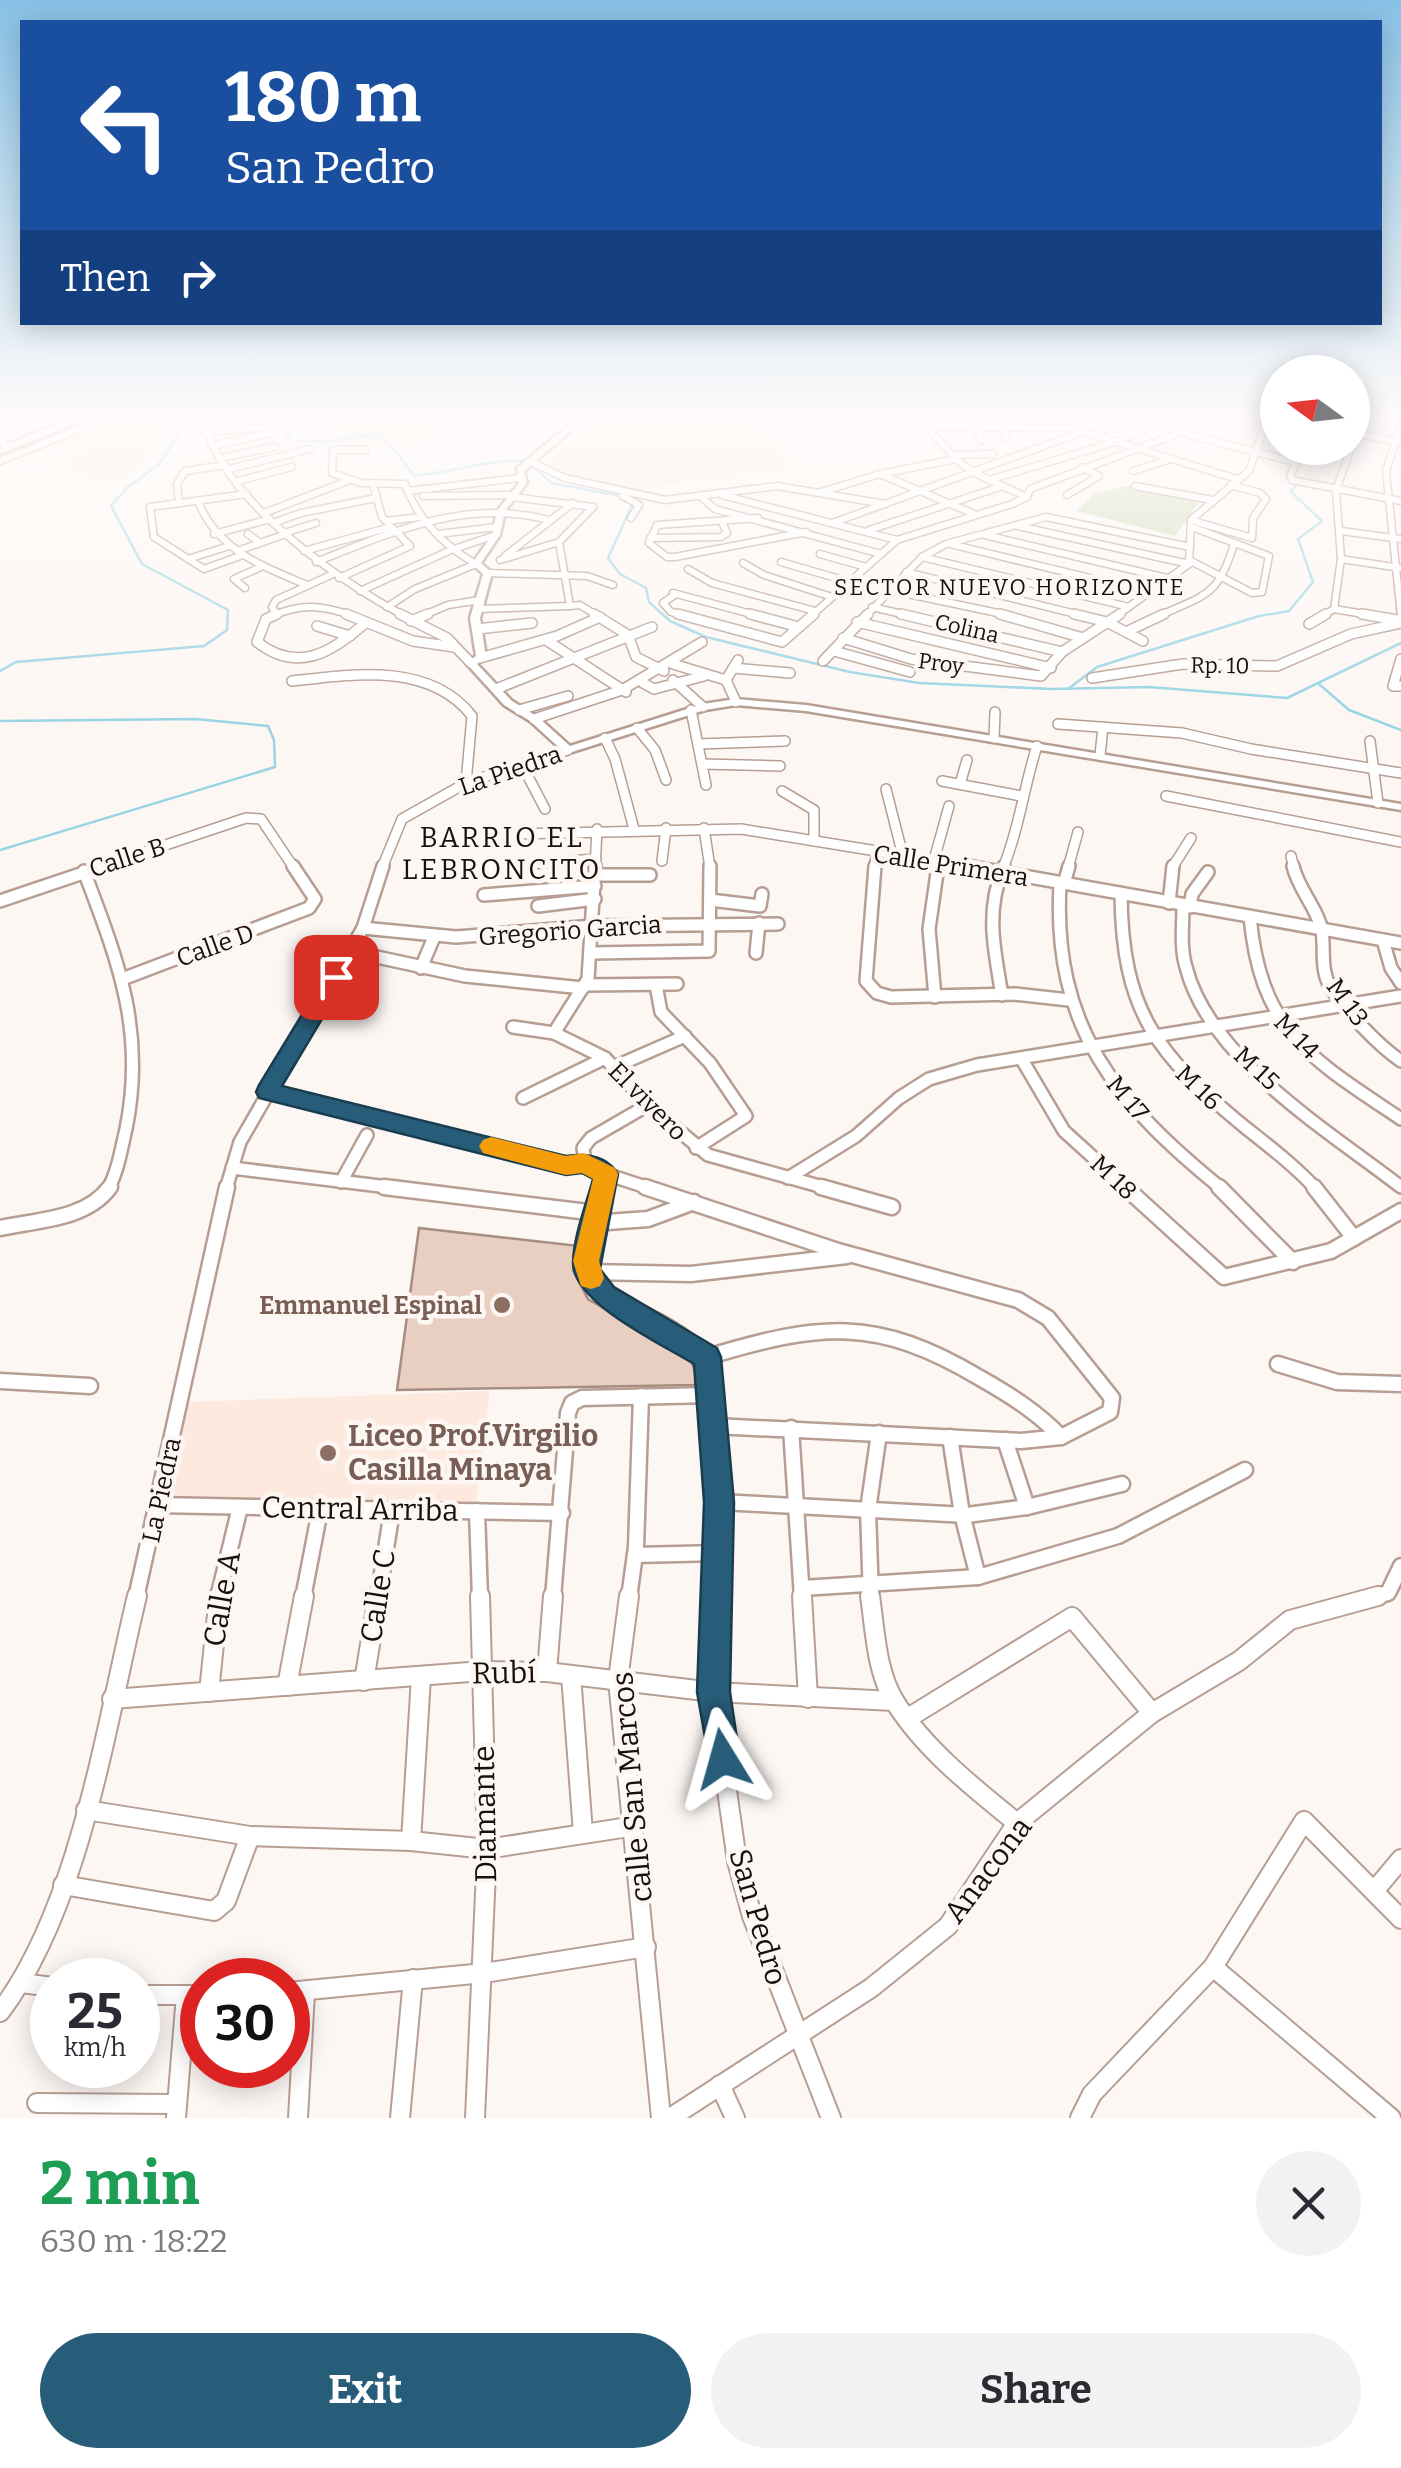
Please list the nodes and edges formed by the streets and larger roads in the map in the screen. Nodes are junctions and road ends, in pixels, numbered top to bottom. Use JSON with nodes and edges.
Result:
{"nodes":[{"id":1,"x":151,"y":516,"type":"edge"},
{"id":2,"x":202,"y":516,"type":"edge"},
{"id":3,"x":274,"y":516,"type":"edge"},
{"id":4,"x":283,"y":516,"type":"edge"},
{"id":5,"x":385,"y":516,"type":"edge"},
{"id":6,"x":420,"y":516,"type":"edge"},
{"id":7,"x":455,"y":516,"type":"edge"},
{"id":8,"x":500,"y":516,"type":"edge"},
{"id":9,"x":529,"y":516,"type":"edge"},
{"id":10,"x":555,"y":516,"type":"edge"},
{"id":11,"x":585,"y":516,"type":"edge"},
{"id":12,"x":633,"y":516,"type":"edge"},
{"id":13,"x":749,"y":516,"type":"edge"},
{"id":14,"x":809,"y":516,"type":"edge"},
{"id":15,"x":852,"y":516,"type":"edge"},
{"id":16,"x":910,"y":516,"type":"edge"},
{"id":17,"x":969,"y":516,"type":"edge"},
{"id":18,"x":1199,"y":516,"type":"edge"},
{"id":19,"x":1255,"y":516,"type":"edge"},
{"id":20,"x":1337,"y":516,"type":"edge"},
{"id":21,"x":269,"y":518,"type":"junction"},
{"id":22,"x":631,"y":518,"type":"dead end"},
{"id":23,"x":758,"y":518,"type":"junction"},
{"id":24,"x":422,"y":520,"type":"junction"},
{"id":25,"x":549,"y":520,"type":"junction"},
{"id":26,"x":579,"y":522,"type":"junction"},
{"id":27,"x":835,"y":522,"type":"junction"},
{"id":28,"x":316,"y":523,"type":"dead end"},
{"id":29,"x":723,"y":524,"type":"junction"},
{"id":30,"x":1192,"y":524,"type":"junction"},
{"id":31,"x":1014,"y":525,"type":"junction"},
{"id":32,"x":391,"y":527,"type":"junction"},
{"id":33,"x":497,"y":530,"type":"junction"},
{"id":34,"x":868,"y":530,"type":"junction"},
{"id":35,"x":1341,"y":531,"type":"junction"},
{"id":36,"x":806,"y":532,"type":"junction"},
{"id":37,"x":214,"y":534,"type":"junction"},
{"id":38,"x":248,"y":534,"type":"dead end"},
{"id":39,"x":285,"y":534,"type":"junction"},
{"id":40,"x":438,"y":534,"type":"junction"},
{"id":41,"x":980,"y":534,"type":"junction"},
{"id":42,"x":650,"y":538,"type":"junction"},
{"id":43,"x":1398,"y":539,"type":"edge"},
{"id":44,"x":897,"y":540,"type":"junction"},
{"id":45,"x":559,"y":542,"type":"junction"},
{"id":46,"x":260,"y":543,"type":"junction"},
{"id":47,"x":946,"y":544,"type":"junction"},
{"id":48,"x":1234,"y":544,"type":"junction"},
{"id":49,"x":1190,"y":547,"type":"junction"},
{"id":50,"x":451,"y":550,"type":"junction"},
{"id":51,"x":236,"y":551,"type":"junction"},
{"id":52,"x":304,"y":551,"type":"junction"},
{"id":53,"x":820,"y":554,"type":"dead end"},
{"id":54,"x":881,"y":554,"type":"junction"},
{"id":55,"x":922,"y":557,"type":"junction"},
{"id":56,"x":188,"y":559,"type":"junction"},
{"id":57,"x":1341,"y":559,"type":"junction"},
{"id":58,"x":500,"y":560,"type":"junction"},
{"id":59,"x":316,"y":562,"type":"junction"},
{"id":60,"x":781,"y":562,"type":"dead end"},
{"id":61,"x":1189,"y":562,"type":"junction"},
{"id":62,"x":476,"y":564,"type":"junction"},
{"id":63,"x":742,"y":564,"type":"dead end"},
{"id":64,"x":263,"y":566,"type":"junction"},
{"id":65,"x":866,"y":567,"type":"junction"},
{"id":66,"x":1399,"y":568,"type":"edge"},
{"id":67,"x":688,"y":569,"type":"dead end"},
{"id":68,"x":906,"y":572,"type":"junction"},
{"id":69,"x":488,"y":573,"type":"junction"},
{"id":70,"x":336,"y":576,"type":"junction"},
{"id":71,"x":565,"y":577,"type":"junction"},
{"id":72,"x":1224,"y":577,"type":"junction"},
{"id":73,"x":1171,"y":579,"type":"junction"},
{"id":74,"x":850,"y":582,"type":"junction"},
{"id":75,"x":613,"y":585,"type":"dead end"},
{"id":76,"x":307,"y":586,"type":"junction"},
{"id":77,"x":246,"y":588,"type":"dead end"},
{"id":78,"x":665,"y":590,"type":"dead end"},
{"id":79,"x":889,"y":590,"type":"junction"},
{"id":80,"x":360,"y":591,"type":"junction"},
{"id":81,"x":1152,"y":593,"type":"junction"},
{"id":82,"x":676,"y":594,"type":"junction"},
{"id":83,"x":832,"y":598,"type":"junction"},
{"id":84,"x":479,"y":605,"type":"junction"},
{"id":85,"x":570,"y":606,"type":"junction"},
{"id":86,"x":387,"y":607,"type":"junction"},
{"id":87,"x":872,"y":607,"type":"junction"},
{"id":88,"x":1129,"y":607,"type":"junction"},
{"id":89,"x":1334,"y":610,"type":"junction"},
{"id":90,"x":816,"y":612,"type":"junction"},
{"id":91,"x":277,"y":615,"type":"junction"},
{"id":92,"x":600,"y":616,"type":"junction"},
{"id":93,"x":1401,"y":620,"type":"edge"},
{"id":94,"x":411,"y":621,"type":"junction"},
{"id":95,"x":857,"y":622,"type":"junction"},
{"id":96,"x":1106,"y":622,"type":"junction"},
{"id":97,"x":532,"y":623,"type":"dead end"},
{"id":98,"x":364,"y":624,"type":"junction"},
{"id":99,"x":1310,"y":624,"type":"dead end"},
{"id":100,"x":317,"y":626,"type":"dead end"},
{"id":101,"x":652,"y":627,"type":"dead end"},
{"id":102,"x":799,"y":627,"type":"junction"},
{"id":103,"x":477,"y":629,"type":"junction"},
{"id":104,"x":1128,"y":631,"type":"junction"},
{"id":105,"x":628,"y":635,"type":"junction"},
{"id":106,"x":350,"y":636,"type":"junction"},
{"id":107,"x":843,"y":638,"type":"junction"},
{"id":108,"x":1083,"y":638,"type":"junction"},
{"id":109,"x":546,"y":640,"type":"junction"},
{"id":110,"x":1143,"y":641,"type":"dead end"},
{"id":111,"x":702,"y":642,"type":"dead end"},
{"id":112,"x":454,"y":647,"type":"junction"},
{"id":113,"x":834,"y":651,"type":"junction"},
{"id":114,"x":1062,"y":652,"type":"junction"},
{"id":115,"x":569,"y":658,"type":"junction"},
{"id":116,"x":476,"y":660,"type":"junction"},
{"id":117,"x":823,"y":661,"type":"dead end"},
{"id":118,"x":1398,"y":663,"type":"edge"},
{"id":119,"x":1051,"y":668,"type":"junction"},
{"id":120,"x":666,"y":670,"type":"junction"},
{"id":121,"x":910,"y":672,"type":"dead end"},
{"id":122,"x":790,"y":673,"type":"dead end"},
{"id":123,"x":704,"y":676,"type":"junction"},
{"id":124,"x":1092,"y":678,"type":"dead end"},
{"id":125,"x":292,"y":680,"type":"dead end"},
{"id":126,"x":726,"y":680,"type":"junction"},
{"id":127,"x":643,"y":682,"type":"junction"},
{"id":128,"x":676,"y":682,"type":"junction"},
{"id":129,"x":1397,"y":686,"type":"edge"},
{"id":130,"x":496,"y":689,"type":"junction"},
{"id":131,"x":626,"y":692,"type":"junction"},
{"id":132,"x":568,"y":696,"type":"dead end"},
{"id":133,"x":736,"y":702,"type":"junction"},
{"id":134,"x":697,"y":709,"type":"junction"},
{"id":135,"x":518,"y":710,"type":"junction"},
{"id":136,"x":995,"y":712,"type":"dead end"},
{"id":137,"x":534,"y":719,"type":"junction"},
{"id":138,"x":1058,"y":724,"type":"dead end"},
{"id":139,"x":636,"y":728,"type":"junction"},
{"id":140,"x":1103,"y":728,"type":"junction"},
{"id":141,"x":605,"y":738,"type":"junction"},
{"id":142,"x":994,"y":738,"type":"junction"},
{"id":143,"x":1370,"y":740,"type":"dead end"},
{"id":144,"x":784,"y":741,"type":"dead end"},
{"id":145,"x":698,"y":744,"type":"junction"},
{"id":146,"x":1036,"y":746,"type":"junction"},
{"id":147,"x":568,"y":750,"type":"junction"},
{"id":148,"x":1100,"y":754,"type":"junction"},
{"id":149,"x":967,"y":760,"type":"dead end"},
{"id":150,"x":702,"y":764,"type":"junction"},
{"id":151,"x":522,"y":765,"type":"junction"},
{"id":152,"x":780,"y":766,"type":"dead end"},
{"id":153,"x":1374,"y":769,"type":"junction"},
{"id":154,"x":1401,"y":773,"type":"edge"},
{"id":155,"x":666,"y":780,"type":"dead end"},
{"id":156,"x":942,"y":781,"type":"dead end"},
{"id":157,"x":466,"y":783,"type":"junction"},
{"id":158,"x":960,"y":784,"type":"junction"},
{"id":159,"x":706,"y":785,"type":"dead end"},
{"id":160,"x":886,"y":789,"type":"dead end"},
{"id":161,"x":782,"y":790,"type":"dead end"},
{"id":162,"x":1020,"y":796,"type":"junction"},
{"id":163,"x":1166,"y":796,"type":"dead end"},
{"id":164,"x":1378,"y":803,"type":"junction"},
{"id":165,"x":949,"y":806,"type":"dead end"},
{"id":166,"x":1401,"y":808,"type":"edge"},
{"id":167,"x":544,"y":809,"type":"dead end"},
{"id":168,"x":255,"y":817,"type":"joint"},
{"id":169,"x":666,"y":828,"type":"junction"},
{"id":170,"x":704,"y":828,"type":"junction"},
{"id":171,"x":634,"y":829,"type":"junction"},
{"id":172,"x":597,"y":830,"type":"junction"},
{"id":173,"x":1078,"y":832,"type":"dead end"},
{"id":174,"x":516,"y":834,"type":"dead end"},
{"id":175,"x":1191,"y":838,"type":"dead end"},
{"id":176,"x":814,"y":842,"type":"junction"},
{"id":177,"x":1399,"y":845,"type":"edge"},
{"id":178,"x":876,"y":854,"type":"junction"},
{"id":179,"x":903,"y":856,"type":"junction"},
{"id":180,"x":1291,"y":856,"type":"dead end"},
{"id":181,"x":596,"y":859,"type":"junction"},
{"id":182,"x":662,"y":861,"type":"dead end"},
{"id":183,"x":936,"y":861,"type":"junction"},
{"id":184,"x":472,"y":868,"type":"dead end"},
{"id":185,"x":84,"y":871,"type":"junction"},
{"id":186,"x":998,"y":872,"type":"junction"},
{"id":187,"x":1208,"y":872,"type":"dead end"},
{"id":188,"x":650,"y":875,"type":"dead end"},
{"id":189,"x":1062,"y":884,"type":"junction"},
{"id":190,"x":595,"y":887,"type":"junction"},
{"id":191,"x":762,"y":894,"type":"dead end"},
{"id":192,"x":1121,"y":894,"type":"junction"},
{"id":193,"x":484,"y":895,"type":"dead end"},
{"id":194,"x":0,"y":900,"type":"edge"},
{"id":195,"x":710,"y":900,"type":"junction"},
{"id":196,"x":1169,"y":903,"type":"junction"},
{"id":197,"x":538,"y":906,"type":"dead end"},
{"id":198,"x":1187,"y":906,"type":"junction"},
{"id":199,"x":1250,"y":917,"type":"junction"},
{"id":200,"x":709,"y":923,"type":"junction"},
{"id":201,"x":759,"y":923,"type":"junction"},
{"id":202,"x":778,"y":924,"type":"dead end"},
{"id":203,"x":594,"y":926,"type":"junction"},
{"id":204,"x":363,"y":928,"type":"junction"},
{"id":205,"x":1322,"y":930,"type":"junction"},
{"id":206,"x":434,"y":937,"type":"junction"},
{"id":207,"x":1383,"y":940,"type":"junction"},
{"id":208,"x":1401,"y":943,"type":"edge"},
{"id":209,"x":349,"y":951,"type":"junction"},
{"id":210,"x":592,"y":953,"type":"junction"},
{"id":211,"x":756,"y":953,"type":"dead end"},
{"id":212,"x":421,"y":968,"type":"junction"},
{"id":213,"x":126,"y":978,"type":"junction"},
{"id":214,"x":1401,"y":983,"type":"edge"},
{"id":215,"x":677,"y":984,"type":"dead end"},
{"id":216,"x":656,"y":985,"type":"junction"},
{"id":217,"x":584,"y":987,"type":"junction"},
{"id":218,"x":1002,"y":995,"type":"junction"},
{"id":219,"x":1401,"y":996,"type":"edge"},
{"id":220,"x":936,"y":997,"type":"junction"},
{"id":221,"x":1069,"y":1000,"type":"junction"},
{"id":222,"x":1346,"y":1005,"type":"junction"},
{"id":223,"x":1275,"y":1017,"type":"junction"},
{"id":224,"x":513,"y":1027,"type":"dead end"},
{"id":225,"x":1215,"y":1027,"type":"junction"},
{"id":226,"x":554,"y":1033,"type":"junction"},
{"id":227,"x":685,"y":1036,"type":"junction"},
{"id":228,"x":1154,"y":1037,"type":"junction"},
{"id":229,"x":1090,"y":1047,"type":"junction"},
{"id":230,"x":1021,"y":1058,"type":"junction"},
{"id":231,"x":1401,"y":1061,"type":"edge"},
{"id":232,"x":609,"y":1062,"type":"junction"},
{"id":233,"x":268,"y":1092,"type":"junction"},
{"id":234,"x":523,"y":1098,"type":"dead end"},
{"id":235,"x":648,"y":1106,"type":"junction"},
{"id":236,"x":1401,"y":1120,"type":"edge"},
{"id":237,"x":367,"y":1135,"type":"dead end"},
{"id":238,"x":696,"y":1148,"type":"junction"},
{"id":239,"x":584,"y":1162,"type":"junction"},
{"id":240,"x":232,"y":1168,"type":"junction"},
{"id":241,"x":606,"y":1174,"type":"junction"},
{"id":242,"x":788,"y":1178,"type":"junction"},
{"id":243,"x":341,"y":1182,"type":"junction"},
{"id":244,"x":1401,"y":1187,"type":"edge"},
{"id":245,"x":694,"y":1202,"type":"junction"},
{"id":246,"x":892,"y":1207,"type":"dead end"},
{"id":247,"x":1401,"y":1212,"type":"edge"},
{"id":248,"x":595,"y":1218,"type":"junction"},
{"id":249,"x":0,"y":1228,"type":"edge"},
{"id":250,"x":1354,"y":1238,"type":"junction"},
{"id":251,"x":854,"y":1255,"type":"junction"},
{"id":252,"x":1294,"y":1262,"type":"junction"},
{"id":253,"x":588,"y":1272,"type":"junction"},
{"id":254,"x":707,"y":1357,"type":"junction"},
{"id":255,"x":1278,"y":1364,"type":"dead end"},
{"id":256,"x":0,"y":1382,"type":"edge"},
{"id":257,"x":1401,"y":1384,"type":"edge"},
{"id":258,"x":90,"y":1386,"type":"dead end"},
{"id":259,"x":712,"y":1395,"type":"junction"},
{"id":260,"x":641,"y":1396,"type":"junction"},
{"id":261,"x":714,"y":1426,"type":"junction"},
{"id":262,"x":791,"y":1428,"type":"junction"},
{"id":263,"x":879,"y":1433,"type":"junction"},
{"id":264,"x":950,"y":1437,"type":"junction"},
{"id":265,"x":1061,"y":1438,"type":"junction"},
{"id":266,"x":1006,"y":1440,"type":"junction"},
{"id":267,"x":1246,"y":1470,"type":"dead end"},
{"id":268,"x":1122,"y":1484,"type":"dead end"},
{"id":269,"x":719,"y":1502,"type":"junction"},
{"id":270,"x":158,"y":1505,"type":"junction"},
{"id":271,"x":1027,"y":1506,"type":"junction"},
{"id":272,"x":794,"y":1507,"type":"junction"},
{"id":273,"x":240,"y":1508,"type":"junction"},
{"id":274,"x":320,"y":1510,"type":"junction"},
{"id":275,"x":392,"y":1510,"type":"junction"},
{"id":276,"x":868,"y":1510,"type":"junction"},
{"id":277,"x":477,"y":1511,"type":"junction"},
{"id":278,"x":562,"y":1513,"type":"junction"},
{"id":279,"x":962,"y":1514,"type":"junction"},
{"id":280,"x":718,"y":1553,"type":"junction"},
{"id":281,"x":635,"y":1554,"type":"junction"},
{"id":282,"x":1401,"y":1566,"type":"edge"},
{"id":283,"x":978,"y":1577,"type":"junction"},
{"id":284,"x":868,"y":1586,"type":"junction"},
{"id":285,"x":802,"y":1588,"type":"junction"},
{"id":286,"x":1394,"y":1597,"type":"edge"},
{"id":287,"x":483,"y":1671,"type":"junction"},
{"id":288,"x":547,"y":1672,"type":"junction"},
{"id":289,"x":571,"y":1675,"type":"junction"},
{"id":290,"x":421,"y":1677,"type":"junction"},
{"id":291,"x":618,"y":1680,"type":"junction"},
{"id":292,"x":364,"y":1681,"type":"junction"},
{"id":293,"x":287,"y":1686,"type":"junction"},
{"id":294,"x":209,"y":1692,"type":"junction"},
{"id":295,"x":713,"y":1692,"type":"junction"},
{"id":296,"x":112,"y":1698,"type":"junction"},
{"id":297,"x":808,"y":1698,"type":"junction"},
{"id":298,"x":894,"y":1701,"type":"junction"},
{"id":299,"x":1152,"y":1713,"type":"junction"},
{"id":300,"x":908,"y":1718,"type":"junction"},
{"id":301,"x":86,"y":1810,"type":"junction"},
{"id":302,"x":1017,"y":1822,"type":"junction"},
{"id":303,"x":635,"y":1826,"type":"junction"},
{"id":304,"x":583,"y":1833,"type":"junction"},
{"id":305,"x":250,"y":1836,"type":"junction"},
{"id":306,"x":410,"y":1841,"type":"junction"},
{"id":307,"x":487,"y":1848,"type":"junction"},
{"id":308,"x":1401,"y":1859,"type":"edge"},
{"id":309,"x":63,"y":1885,"type":"junction"},
{"id":310,"x":1375,"y":1890,"type":"junction"},
{"id":311,"x":1401,"y":1920,"type":"edge"},
{"id":312,"x":646,"y":1947,"type":"junction"},
{"id":313,"x":1213,"y":1968,"type":"junction"},
{"id":314,"x":484,"y":1973,"type":"junction"},
{"id":315,"x":412,"y":1979,"type":"junction"},
{"id":316,"x":22,"y":1984,"type":"junction"},
{"id":317,"x":30,"y":1985,"type":"edge"},
{"id":318,"x":310,"y":1990,"type":"edge"},
{"id":319,"x":0,"y":2012,"type":"edge"},
{"id":320,"x":796,"y":2036,"type":"junction"},
{"id":321,"x":180,"y":2085,"type":"edge"},
{"id":322,"x":720,"y":2086,"type":"junction"},
{"id":323,"x":298,"y":2088,"type":"edge"},
{"id":324,"x":37,"y":2103,"type":"dead end"},
{"id":325,"x":176,"y":2111,"type":"edge"},
{"id":326,"x":298,"y":2118,"type":"edge"},
{"id":327,"x":400,"y":2118,"type":"edge"},
{"id":328,"x":475,"y":2118,"type":"edge"},
{"id":329,"x":661,"y":2118,"type":"edge"},
{"id":330,"x":670,"y":2118,"type":"edge"},
{"id":331,"x":735,"y":2118,"type":"edge"},
{"id":332,"x":830,"y":2118,"type":"edge"},
{"id":333,"x":1080,"y":2118,"type":"edge"},
{"id":334,"x":1391,"y":2118,"type":"edge"}],
"edges":[{"from":1,"to":56,"type":"street"},
{"from":2,"to":37,"type":"street"},
{"from":3,"to":21,"type":"street"},
{"from":4,"to":21,"type":"street"},
{"from":5,"to":32,"type":"street"},
{"from":6,"to":24,"type":"street"},
{"from":7,"to":24,"type":"street"},
{"from":8,"to":33,"type":"street"},
{"from":9,"to":25,"type":"street"},
{"from":10,"to":25,"type":"street"},
{"from":11,"to":26,"type":"street"},
{"from":12,"to":22,"type":"street"},
{"from":13,"to":23,"type":"street"},
{"from":14,"to":27,"type":"street"},
{"from":15,"to":27,"type":"street"},
{"from":16,"to":34,"type":"street"},
{"from":17,"to":44,"type":"street"},
{"from":18,"to":30,"type":"street"},
{"from":19,"to":30,"type":"street"},
{"from":20,"to":35,"type":"street"},
{"from":21,"to":37,"type":"street"},
{"from":21,"to":39,"type":"street"},
{"from":23,"to":29,"type":"street"},
{"from":23,"to":36,"type":"street"},
{"from":24,"to":32,"type":"street"},
{"from":24,"to":32,"type":"street"},
{"from":24,"to":40,"type":"street"},
{"from":25,"to":26,"type":"street"},
{"from":25,"to":58,"type":"street"},
{"from":26,"to":45,"type":"street"},
{"from":27,"to":34,"type":"street"},
{"from":28,"to":39,"type":"street"},
{"from":29,"to":42,"type":"street"},
{"from":29,"to":42,"type":"street"},
{"from":30,"to":48,"type":"street"},
{"from":30,"to":49,"type":"street"},
{"from":31,"to":41,"type":"street"},
{"from":31,"to":49,"type":"street"},
{"from":31,"to":61,"type":"street"},
{"from":32,"to":52,"type":"street"},
{"from":32,"to":59,"type":"street"},
{"from":32,"to":70,"type":"street"},
{"from":33,"to":40,"type":"street"},
{"from":33,"to":50,"type":"street"},
{"from":33,"to":62,"type":"street"},
{"from":34,"to":44,"type":"street"},
{"from":35,"to":43,"type":"street"},
{"from":35,"to":57,"type":"street"},
{"from":36,"to":42,"type":"street"},
{"from":36,"to":54,"type":"street"},
{"from":37,"to":51,"type":"street"},
{"from":38,"to":46,"type":"street"},
{"from":39,"to":46,"type":"street"},
{"from":39,"to":52,"type":"street"},
{"from":40,"to":50,"type":"street"},
{"from":41,"to":47,"type":"street"},
{"from":41,"to":73,"type":"street"},
{"from":43,"to":66,"type":"street"},
{"from":44,"to":54,"type":"street"},
{"from":45,"to":58,"type":"street"},
{"from":45,"to":71,"type":"street"},
{"from":46,"to":51,"type":"street"},
{"from":47,"to":55,"type":"street"},
{"from":47,"to":81,"type":"street"},
{"from":48,"to":72,"type":"street"},
{"from":48,"to":72,"type":"street"},
{"from":49,"to":61,"type":"street"},
{"from":50,"to":62,"type":"street"},
{"from":50,"to":80,"type":"street"},
{"from":51,"to":56,"type":"street"},
{"from":51,"to":56,"type":"street"},
{"from":51,"to":64,"type":"street"},
{"from":52,"to":59,"type":"street"},
{"from":53,"to":65,"type":"street"},
{"from":54,"to":65,"type":"street"},
{"from":55,"to":68,"type":"street"},
{"from":55,"to":88,"type":"street"},
{"from":57,"to":66,"type":"street"},
{"from":57,"to":89,"type":"street"},
{"from":58,"to":69,"type":"street"},
{"from":59,"to":70,"type":"street"},
{"from":60,"to":74,"type":"street"},
{"from":61,"to":72,"type":"street"},
{"from":61,"to":73,"type":"street"},
{"from":62,"to":69,"type":"street"},
{"from":62,"to":86,"type":"street"},
{"from":63,"to":83,"type":"street"},
{"from":64,"to":76,"type":"street"},
{"from":64,"to":77,"type":"street"},
{"from":65,"to":74,"type":"street"},
{"from":66,"to":93,"type":"street"},
{"from":67,"to":90,"type":"street"},
{"from":68,"to":79,"type":"street"},
{"from":68,"to":96,"type":"street"},
{"from":69,"to":71,"type":"street"},
{"from":69,"to":84,"type":"street"},
{"from":70,"to":76,"type":"street"},
{"from":70,"to":80,"type":"street"},
{"from":71,"to":75,"type":"street"},
{"from":71,"to":85,"type":"street"},
{"from":72,"to":104,"type":"street"},
{"from":73,"to":81,"type":"street"},
{"from":74,"to":83,"type":"street"},
{"from":76,"to":91,"type":"street"},
{"from":78,"to":82,"type":"street"},
{"from":79,"to":87,"type":"street"},
{"from":79,"to":108,"type":"street"},
{"from":80,"to":86,"type":"street"},
{"from":81,"to":88,"type":"street"},
{"from":82,"to":102,"type":"street"},
{"from":82,"to":102,"type":"street"},
{"from":83,"to":90,"type":"street"},
{"from":84,"to":85,"type":"street"},
{"from":84,"to":94,"type":"street"},
{"from":84,"to":103,"type":"street"},
{"from":85,"to":92,"type":"street"},
{"from":86,"to":94,"type":"street"},
{"from":87,"to":95,"type":"street"},
{"from":87,"to":114,"type":"street","name":"Colina"},
{"from":88,"to":96,"type":"street"},
{"from":89,"to":93,"type":"street"},
{"from":89,"to":99,"type":"street"},
{"from":90,"to":102,"type":"street"},
{"from":91,"to":98,"type":"street"},
{"from":91,"to":106,"type":"street"},
{"from":92,"to":105,"type":"street"},
{"from":92,"to":109,"type":"street"},
{"from":93,"to":124,"type":"street","name":"Rp. 10"},
{"from":94,"to":112,"type":"street"},
{"from":95,"to":107,"type":"street"},
{"from":95,"to":119,"type":"street"},
{"from":96,"to":104,"type":"street"},
{"from":96,"to":108,"type":"street"},
{"from":97,"to":103,"type":"street"},
{"from":98,"to":106,"type":"street"},
{"from":98,"to":112,"type":"street"},
{"from":100,"to":106,"type":"street"},
{"from":101,"to":105,"type":"street"},
{"from":103,"to":116,"type":"street"},
{"from":104,"to":110,"type":"street"},
{"from":105,"to":115,"type":"street"},
{"from":105,"to":120,"type":"street"},
{"from":107,"to":113,"type":"street"},
{"from":107,"to":119,"type":"street","name":"Proy"},
{"from":108,"to":114,"type":"street"},
{"from":109,"to":115,"type":"street"},
{"from":109,"to":116,"type":"street"},
{"from":111,"to":120,"type":"street"},
{"from":112,"to":116,"type":"street"},
{"from":113,"to":117,"type":"street"},
{"from":113,"to":121,"type":"street"},
{"from":114,"to":119,"type":"street"},
{"from":115,"to":130,"type":"street"},
{"from":115,"to":131,"type":"street"},
{"from":116,"to":130,"type":"street"},
{"from":118,"to":129,"type":"street"},
{"from":120,"to":123,"type":"street"},
{"from":120,"to":127,"type":"street"},
{"from":120,"to":128,"type":"street"},
{"from":122,"to":126,"type":"street"},
{"from":123,"to":126,"type":"street"},
{"from":123,"to":128,"type":"street"},
{"from":125,"to":157,"type":"street"},
{"from":126,"to":133,"type":"street"},
{"from":127,"to":128,"type":"street"},
{"from":127,"to":131,"type":"street"},
{"from":128,"to":134,"type":"street"},
{"from":130,"to":135,"type":"street"},
{"from":131,"to":137,"type":"street"},
{"from":132,"to":135,"type":"street"},
{"from":133,"to":134,"type":"street","name":"La Piedra"},
{"from":133,"to":142,"type":"street","name":"La Piedra"},
{"from":134,"to":139,"type":"street","name":"La Piedra"},
{"from":134,"to":145,"type":"street"},
{"from":135,"to":137,"type":"street"},
{"from":136,"to":142,"type":"street"},
{"from":137,"to":147,"type":"street"},
{"from":138,"to":140,"type":"street"},
{"from":139,"to":141,"type":"street","name":"La Piedra"},
{"from":139,"to":155,"type":"street"},
{"from":140,"to":148,"type":"street"},
{"from":140,"to":153,"type":"street"},
{"from":141,"to":147,"type":"street","name":"La Piedra"},
{"from":141,"to":171,"type":"street"},
{"from":142,"to":146,"type":"street","name":"La Piedra"},
{"from":143,"to":153,"type":"street"},
{"from":144,"to":145,"type":"street"},
{"from":145,"to":150,"type":"street"},
{"from":146,"to":148,"type":"street","name":"La Piedra"},
{"from":146,"to":162,"type":"street"},
{"from":147,"to":151,"type":"street","name":"La Piedra"},
{"from":148,"to":164,"type":"street","name":"La Piedra"},
{"from":149,"to":158,"type":"street"},
{"from":150,"to":152,"type":"street"},
{"from":150,"to":159,"type":"street"},
{"from":151,"to":157,"type":"street","name":"La Piedra"},
{"from":151,"to":167,"type":"street"},
{"from":153,"to":154,"type":"street"},
{"from":153,"to":164,"type":"street"},
{"from":156,"to":158,"type":"street"},
{"from":157,"to":204,"type":"street","name":"La Piedra"},
{"from":158,"to":162,"type":"street"},
{"from":160,"to":179,"type":"street"},
{"from":161,"to":176,"type":"street"},
{"from":162,"to":186,"type":"street"},
{"from":163,"to":177,"type":"street"},
{"from":164,"to":166,"type":"street","name":"La Piedra"},
{"from":165,"to":183,"type":"street"},
{"from":168,"to":185,"type":"street","name":"Calle B"},
{"from":168,"to":213,"type":"street","name":"Calle D"},
{"from":169,"to":170,"type":"street","name":"Calle Primera"},
{"from":169,"to":171,"type":"street","name":"Calle Primera"},
{"from":169,"to":182,"type":"street"},
{"from":170,"to":176,"type":"street","name":"Calle Primera"},
{"from":170,"to":195,"type":"street"},
{"from":171,"to":172,"type":"street","name":"Calle Primera"},
{"from":172,"to":174,"type":"street","name":"Calle Primera"},
{"from":172,"to":181,"type":"street"},
{"from":173,"to":189,"type":"street","name":"M 17"},
{"from":175,"to":196,"type":"street"},
{"from":176,"to":178,"type":"street","name":"Calle Primera"},
{"from":178,"to":179,"type":"street","name":"Calle Primera"},
{"from":178,"to":220,"type":"street"},
{"from":179,"to":183,"type":"street","name":"Calle Primera"},
{"from":180,"to":205,"type":"street"},
{"from":181,"to":184,"type":"street"},
{"from":181,"to":190,"type":"street"},
{"from":183,"to":186,"type":"street","name":"Calle Primera"},
{"from":183,"to":220,"type":"street"},
{"from":185,"to":194,"type":"street","name":"Calle B"},
{"from":185,"to":213,"type":"street"},
{"from":186,"to":189,"type":"street","name":"Calle Primera"},
{"from":186,"to":218,"type":"street"},
{"from":187,"to":198,"type":"street"},
{"from":188,"to":190,"type":"street"},
{"from":189,"to":192,"type":"street","name":"Calle Primera"},
{"from":189,"to":221,"type":"street","name":"M 17"},
{"from":190,"to":193,"type":"street"},
{"from":190,"to":197,"type":"street"},
{"from":190,"to":203,"type":"street"},
{"from":191,"to":195,"type":"street"},
{"from":192,"to":196,"type":"street","name":"Calle Primera"},
{"from":192,"to":228,"type":"street","name":"M 16"},
{"from":195,"to":200,"type":"street"},
{"from":196,"to":198,"type":"street","name":"Calle Primera"},
{"from":198,"to":199,"type":"street","name":"Calle Primera"},
{"from":198,"to":225,"type":"street","name":"M 15"},
{"from":199,"to":205,"type":"street","name":"Calle Primera"},
{"from":199,"to":223,"type":"street","name":"M 14"},
{"from":200,"to":201,"type":"street","name":"Gregorio Garcia"},
{"from":200,"to":203,"type":"street","name":"Gregorio Garcia"},
{"from":200,"to":210,"type":"street"},
{"from":201,"to":202,"type":"street","name":"Gregorio Garcia"},
{"from":201,"to":211,"type":"street"},
{"from":203,"to":206,"type":"street","name":"Gregorio Garcia"},
{"from":203,"to":210,"type":"street"},
{"from":204,"to":206,"type":"street","name":"Gregorio Garcia"},
{"from":204,"to":209,"type":"street","name":"La Piedra"},
{"from":205,"to":207,"type":"street","name":"Calle Primera"},
{"from":205,"to":222,"type":"street","name":"M 13"},
{"from":206,"to":212,"type":"street"},
{"from":207,"to":208,"type":"street","name":"Calle Primera"},
{"from":207,"to":214,"type":"street"},
{"from":209,"to":212,"type":"street"},
{"from":209,"to":233,"type":"street","name":"La Piedra"},
{"from":210,"to":217,"type":"street"},
{"from":212,"to":217,"type":"street"},
{"from":213,"to":249,"type":"street"},
{"from":215,"to":216,"type":"street"},
{"from":216,"to":217,"type":"street"},
{"from":216,"to":227,"type":"street"},
{"from":217,"to":226,"type":"street"},
{"from":218,"to":220,"type":"street"},
{"from":218,"to":221,"type":"street"},
{"from":219,"to":222,"type":"street"},
{"from":221,"to":229,"type":"street","name":"M 17"},
{"from":222,"to":223,"type":"street"},
{"from":222,"to":231,"type":"street","name":"M 13"},
{"from":223,"to":225,"type":"street"},
{"from":223,"to":236,"type":"street","name":"M 14"},
{"from":224,"to":226,"type":"street","name":"El vivero"},
{"from":225,"to":228,"type":"street"},
{"from":225,"to":244,"type":"street","name":"M 15"},
{"from":226,"to":232,"type":"street","name":"El vivero"},
{"from":227,"to":232,"type":"street"},
{"from":227,"to":238,"type":"street"},
{"from":228,"to":229,"type":"street"},
{"from":228,"to":250,"type":"street","name":"M 16"},
{"from":229,"to":230,"type":"street"},
{"from":229,"to":252,"type":"street","name":"M 17"},
{"from":230,"to":242,"type":"street"},
{"from":230,"to":252,"type":"street","name":"M 18"},
{"from":232,"to":234,"type":"street"},
{"from":232,"to":235,"type":"street","name":"El vivero"},
{"from":233,"to":239,"type":"street"},
{"from":233,"to":240,"type":"street","name":"La Piedra"},
{"from":235,"to":238,"type":"street","name":"El vivero"},
{"from":235,"to":239,"type":"street"},
{"from":237,"to":243,"type":"street"},
{"from":238,"to":242,"type":"street","name":"El vivero"},
{"from":239,"to":241,"type":"street"},
{"from":240,"to":243,"type":"street"},
{"from":240,"to":270,"type":"street","name":"La Piedra"},
{"from":241,"to":245,"type":"street"},
{"from":241,"to":248,"type":"street"},
{"from":242,"to":246,"type":"street","name":"El vivero"},
{"from":243,"to":248,"type":"street"},
{"from":245,"to":248,"type":"street"},
{"from":245,"to":251,"type":"street"},
{"from":247,"to":250,"type":"street"},
{"from":248,"to":253,"type":"street"},
{"from":250,"to":252,"type":"street"},
{"from":251,"to":253,"type":"street"},
{"from":251,"to":265,"type":"street"},
{"from":253,"to":254,"type":"street"},
{"from":254,"to":259,"type":"street","name":"San Pedro"},
{"from":254,"to":265,"type":"street"},
{"from":255,"to":257,"type":"street"},
{"from":256,"to":258,"type":"street"},
{"from":259,"to":260,"type":"street"},
{"from":259,"to":261,"type":"street","name":"San Pedro"},
{"from":260,"to":278,"type":"street"},
{"from":260,"to":281,"type":"street","name":"calle San Marcos"},
{"from":261,"to":262,"type":"street"},
{"from":261,"to":269,"type":"street","name":"San Pedro"},
{"from":262,"to":263,"type":"street"},
{"from":262,"to":272,"type":"street"},
{"from":263,"to":264,"type":"street"},
{"from":263,"to":276,"type":"street"},
{"from":264,"to":266,"type":"street"},
{"from":264,"to":279,"type":"street"},
{"from":265,"to":266,"type":"street"},
{"from":266,"to":271,"type":"street"},
{"from":267,"to":283,"type":"street"},
{"from":268,"to":271,"type":"street"},
{"from":269,"to":272,"type":"street"},
{"from":269,"to":280,"type":"street","name":"San Pedro"},
{"from":270,"to":273,"type":"street","name":"Central Arriba"},
{"from":270,"to":296,"type":"street","name":"La Piedra"},
{"from":271,"to":279,"type":"street"},
{"from":272,"to":276,"type":"street"},
{"from":272,"to":285,"type":"street"},
{"from":273,"to":274,"type":"street","name":"Central Arriba"},
{"from":273,"to":294,"type":"street","name":"Calle A"},
{"from":274,"to":275,"type":"street","name":"Central Arriba"},
{"from":274,"to":293,"type":"street"},
{"from":275,"to":277,"type":"street","name":"Central Arriba"},
{"from":275,"to":292,"type":"street","name":"Calle C"},
{"from":276,"to":279,"type":"street"},
{"from":276,"to":284,"type":"street"},
{"from":277,"to":278,"type":"street","name":"Central Arriba"},
{"from":277,"to":287,"type":"street","name":"Diamante"},
{"from":278,"to":288,"type":"street"},
{"from":279,"to":283,"type":"street"},
{"from":280,"to":281,"type":"street"},
{"from":280,"to":295,"type":"street","name":"San Pedro"},
{"from":281,"to":291,"type":"street","name":"calle San Marcos"},
{"from":282,"to":286,"type":"street","name":"Anacona"},
{"from":283,"to":284,"type":"street"},
{"from":284,"to":285,"type":"street"},
{"from":284,"to":298,"type":"street"},
{"from":285,"to":297,"type":"street"},
{"from":286,"to":299,"type":"street","name":"Anacona"},
{"from":287,"to":288,"type":"street","name":"Rubí"},
{"from":287,"to":290,"type":"street","name":"Rubí"},
{"from":287,"to":307,"type":"street","name":"Diamante"},
{"from":288,"to":289,"type":"street","name":"Rubí"},
{"from":289,"to":291,"type":"street","name":"Rubí"},
{"from":289,"to":304,"type":"street"},
{"from":290,"to":292,"type":"street","name":"Rubí"},
{"from":290,"to":306,"type":"street"},
{"from":291,"to":295,"type":"street","name":"Rubí"},
{"from":291,"to":303,"type":"street","name":"calle San Marcos"},
{"from":292,"to":293,"type":"street","name":"Rubí"},
{"from":293,"to":294,"type":"street","name":"Rubí"},
{"from":294,"to":296,"type":"street","name":"Rubí"},
{"from":295,"to":297,"type":"street","name":"Rubí"},
{"from":295,"to":320,"type":"street","name":"San Pedro"},
{"from":296,"to":301,"type":"street","name":"La Piedra"},
{"from":297,"to":298,"type":"street","name":"Rubí"},
{"from":298,"to":300,"type":"street"},
{"from":299,"to":300,"type":"street"},
{"from":299,"to":302,"type":"street","name":"Anacona"},
{"from":300,"to":302,"type":"street"},
{"from":301,"to":305,"type":"street"},
{"from":301,"to":309,"type":"street","name":"La Piedra"},
{"from":302,"to":320,"type":"street","name":"Anacona"},
{"from":303,"to":304,"type":"street"},
{"from":303,"to":312,"type":"street","name":"calle San Marcos"},
{"from":304,"to":307,"type":"street"},
{"from":305,"to":306,"type":"street"},
{"from":305,"to":309,"type":"street"},
{"from":306,"to":307,"type":"street"},
{"from":307,"to":314,"type":"street","name":"Diamante"},
{"from":308,"to":310,"type":"street"},
{"from":309,"to":316,"type":"street","name":"La Piedra"},
{"from":310,"to":311,"type":"street"},
{"from":310,"to":313,"type":"street"},
{"from":312,"to":314,"type":"street"},
{"from":312,"to":329,"type":"street","name":"calle San Marcos"},
{"from":313,"to":333,"type":"street"},
{"from":313,"to":334,"type":"street"},
{"from":314,"to":315,"type":"street"},
{"from":314,"to":328,"type":"street","name":"Diamante"},
{"from":315,"to":318,"type":"street"},
{"from":315,"to":327,"type":"street"},
{"from":316,"to":317,"type":"street"},
{"from":316,"to":319,"type":"street","name":"La Piedra"},
{"from":320,"to":322,"type":"street","name":"Anacona"},
{"from":320,"to":332,"type":"street","name":"San Pedro"},
{"from":321,"to":325,"type":"street"},
{"from":322,"to":330,"type":"street","name":"Anacona"},
{"from":322,"to":331,"type":"street"},
{"from":323,"to":326,"type":"street"},
{"from":324,"to":325,"type":"street"}]}
